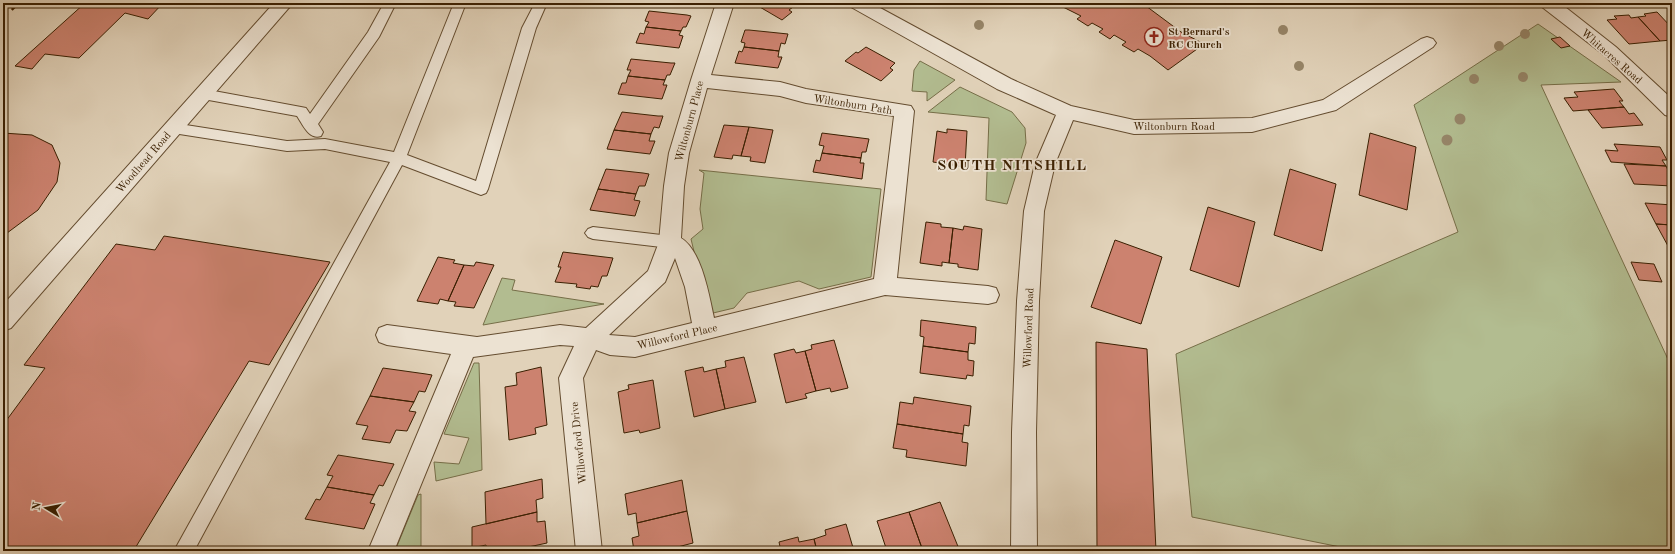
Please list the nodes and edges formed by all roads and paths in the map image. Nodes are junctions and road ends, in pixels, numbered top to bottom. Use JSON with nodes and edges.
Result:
{"nodes":[{"id":1,"x":284,"y":3,"type":"edge"},
{"id":2,"x":390,"y":3,"type":"edge"},
{"id":3,"x":460,"y":3,"type":"edge"},
{"id":4,"x":541,"y":3,"type":"edge"},
{"id":5,"x":725,"y":3,"type":"edge"},
{"id":6,"x":857,"y":3,"type":"edge"},
{"id":7,"x":1552,"y":3,"type":"edge"},
{"id":8,"x":1428,"y":43,"type":"dead end"},
{"id":9,"x":700,"y":80,"type":"junction"},
{"id":10,"x":203,"y":94,"type":"junction"},
{"id":11,"x":1672,"y":110,"type":"edge"},
{"id":12,"x":1067,"y":112,"type":"junction"},
{"id":13,"x":310,"y":125,"type":"junction"},
{"id":14,"x":173,"y":128,"type":"junction"},
{"id":15,"x":325,"y":144,"type":"junction"},
{"id":16,"x":399,"y":158,"type":"junction"},
{"id":17,"x":593,"y":233,"type":"dead end"},
{"id":18,"x":670,"y":242,"type":"junction"},
{"id":19,"x":885,"y":286,"type":"junction"},
{"id":20,"x":988,"y":295,"type":"dead end"},
{"id":21,"x":3,"y":321,"type":"edge"},
{"id":22,"x":705,"y":330,"type":"junction"},
{"id":23,"x":387,"y":335,"type":"dead end"},
{"id":24,"x":590,"y":338,"type":"junction"},
{"id":25,"x":466,"y":346,"type":"junction"},
{"id":26,"x":184,"y":551,"type":"edge"},
{"id":27,"x":381,"y":551,"type":"edge"},
{"id":28,"x":589,"y":551,"type":"edge"},
{"id":29,"x":1024,"y":551,"type":"edge"}],
"edges":[{"from":1,"to":10,"type":"street","name":"Woodhead Road"},
{"from":2,"to":13,"type":"lane"},
{"from":3,"to":16,"type":"lane"},
{"from":4,"to":16,"type":"lane"},
{"from":5,"to":9,"type":"street","name":"Wiltonburn Place"},
{"from":6,"to":12,"type":"street","name":"Wiltonburn Road"},
{"from":7,"to":11,"type":"street","name":"Whitacres Road"},
{"from":8,"to":12,"type":"street","name":"Wiltonburn Road"},
{"from":9,"to":18,"type":"street","name":"Wiltonburn Place"},
{"from":9,"to":19,"type":"street","name":"Wiltonburn Path"},
{"from":10,"to":13,"type":"lane"},
{"from":10,"to":14,"type":"street","name":"Woodhead Road"},
{"from":12,"to":29,"type":"street","name":"Willowford Road"},
{"from":13,"to":15,"type":"lane"},
{"from":14,"to":15,"type":"lane"},
{"from":14,"to":21,"type":"street","name":"Woodhead Road"},
{"from":15,"to":16,"type":"lane"},
{"from":16,"to":26,"type":"lane"},
{"from":17,"to":18,"type":"lane"},
{"from":18,"to":22,"type":"street"},
{"from":18,"to":24,"type":"street","name":"Wiltonburn Place"},
{"from":19,"to":20,"type":"street","name":"Willowford Place"},
{"from":19,"to":22,"type":"street","name":"Willowford Place"},
{"from":22,"to":24,"type":"street","name":"Willowford Place"},
{"from":23,"to":25,"type":"street","name":"Willowford Place"},
{"from":24,"to":25,"type":"street","name":"Willowford Place"},
{"from":24,"to":28,"type":"street","name":"Willowford Drive"},
{"from":25,"to":27,"type":"street"}]}
